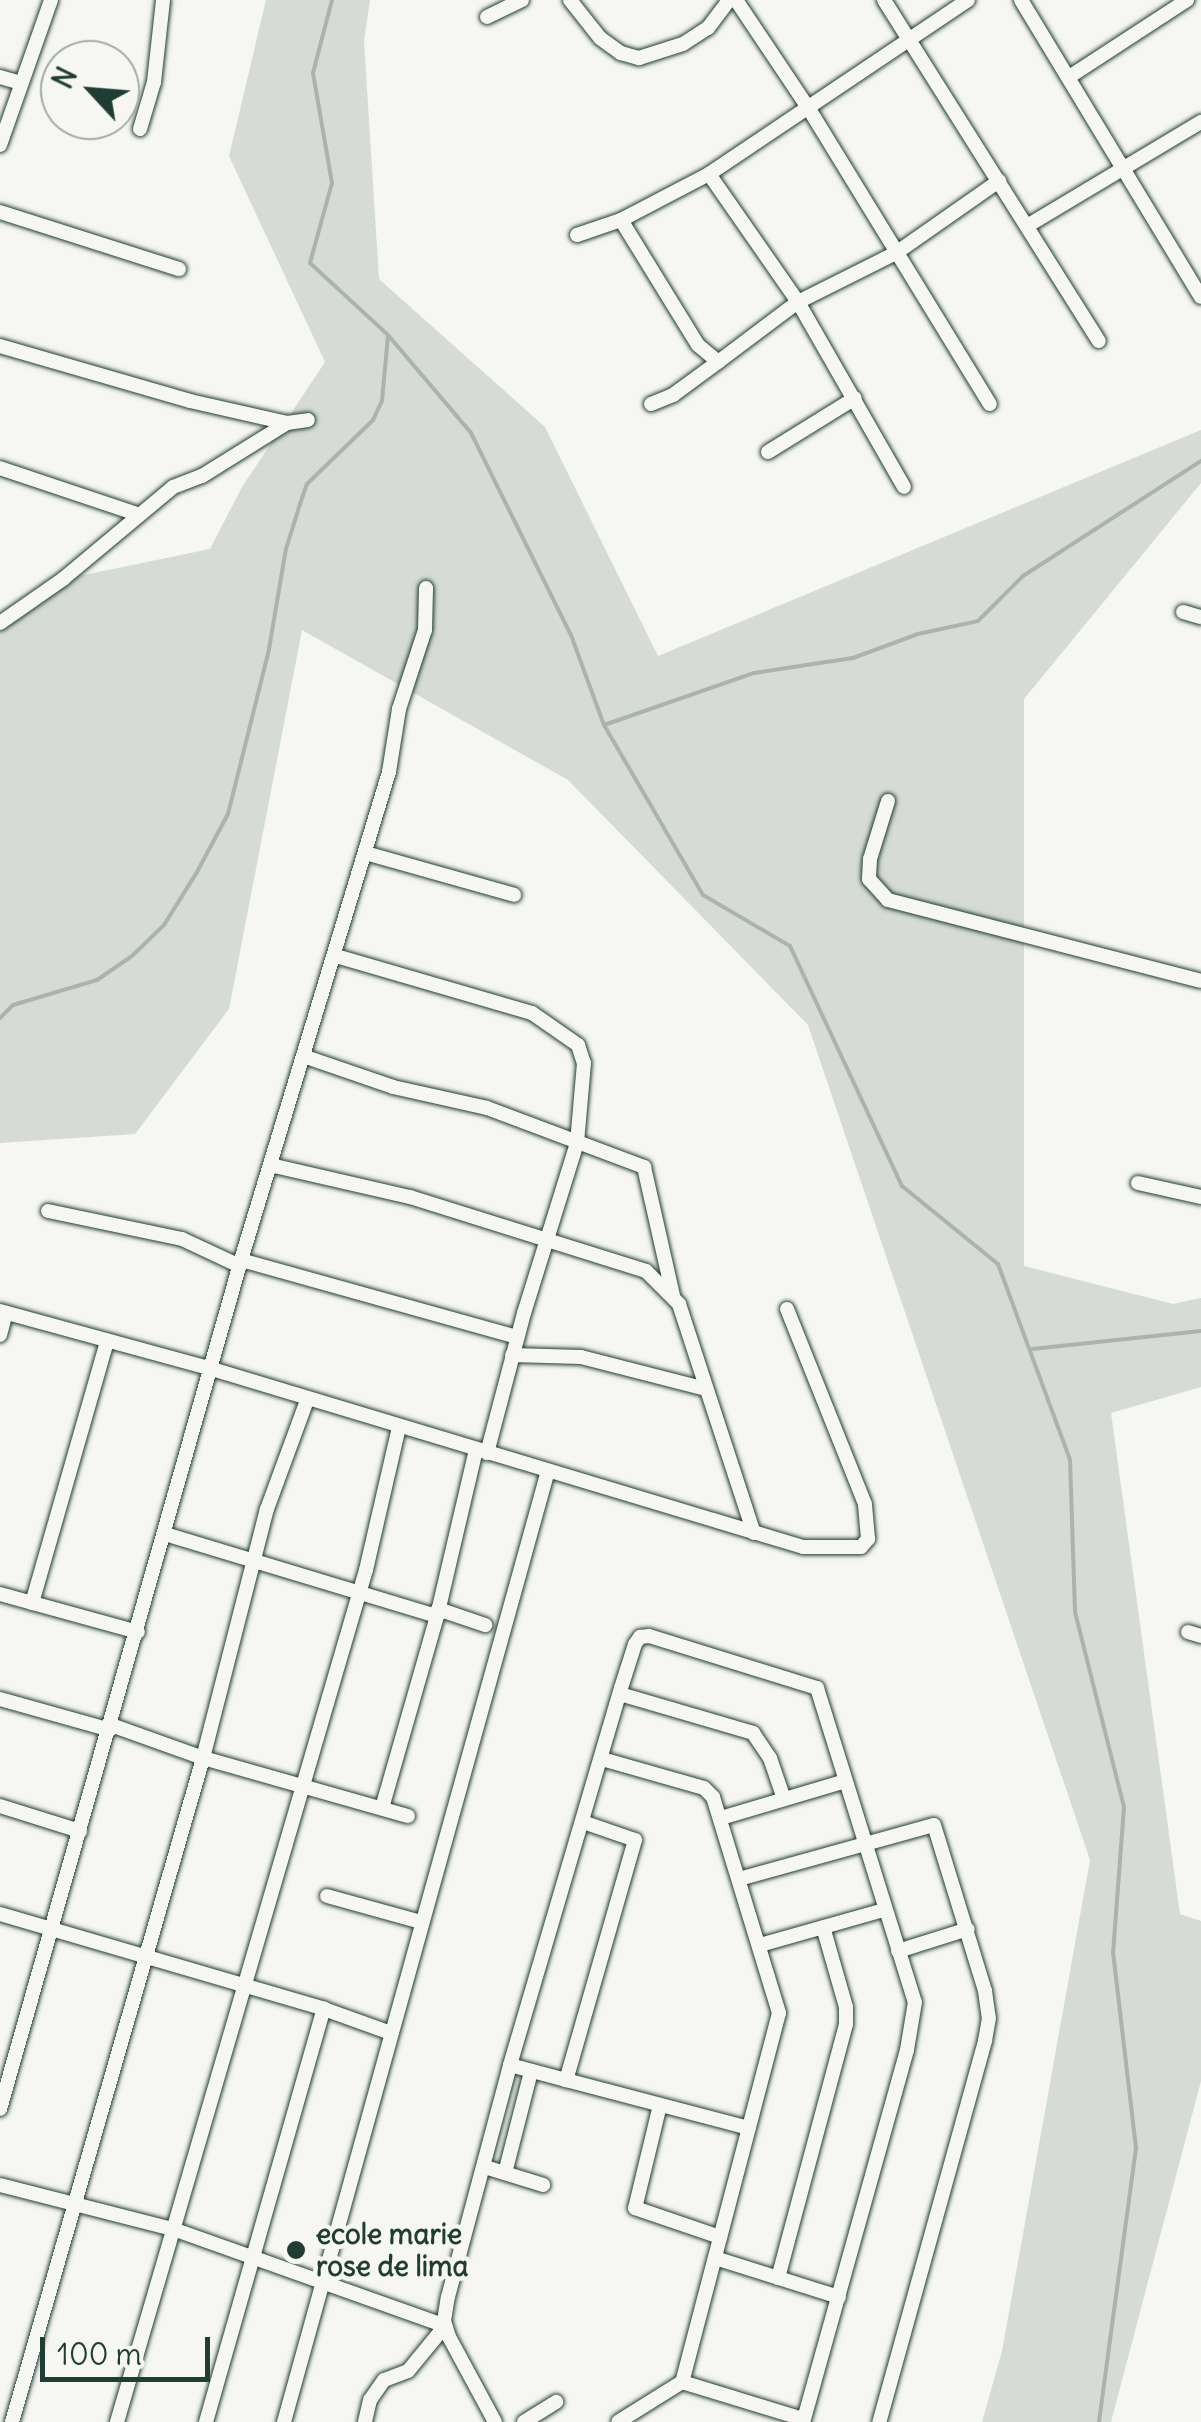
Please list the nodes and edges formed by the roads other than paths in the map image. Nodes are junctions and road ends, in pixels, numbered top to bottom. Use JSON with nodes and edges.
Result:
{"nodes":[{"id":1,"x":51,"y":0,"type":"edge"},
{"id":2,"x":164,"y":0,"type":"edge"},
{"id":3,"x":522,"y":0,"type":"edge"},
{"id":4,"x":570,"y":0,"type":"edge"},
{"id":5,"x":733,"y":0,"type":"edge"},
{"id":6,"x":884,"y":0,"type":"edge"},
{"id":7,"x":968,"y":0,"type":"edge"},
{"id":8,"x":1021,"y":0,"type":"edge"},
{"id":9,"x":1187,"y":0,"type":"edge"},
{"id":10,"x":488,"y":17,"type":"dead end"},
{"id":11,"x":910,"y":38,"type":"junction"},
{"id":12,"x":1069,"y":77,"type":"junction"},
{"id":13,"x":0,"y":78,"type":"edge"},
{"id":14,"x":22,"y":82,"type":"junction"},
{"id":15,"x":809,"y":109,"type":"junction"},
{"id":16,"x":1201,"y":122,"type":"edge"},
{"id":17,"x":140,"y":129,"type":"dead end"},
{"id":18,"x":0,"y":145,"type":"edge"},
{"id":19,"x":1122,"y":170,"type":"junction"},
{"id":20,"x":709,"y":174,"type":"junction"},
{"id":21,"x":999,"y":181,"type":"junction"},
{"id":22,"x":0,"y":212,"type":"edge"},
{"id":23,"x":622,"y":220,"type":"junction"},
{"id":24,"x":1027,"y":226,"type":"junction"},
{"id":25,"x":577,"y":235,"type":"dead end"},
{"id":26,"x":896,"y":252,"type":"junction"},
{"id":27,"x":178,"y":269,"type":"dead end"},
{"id":28,"x":1201,"y":297,"type":"edge"},
{"id":29,"x":798,"y":302,"type":"junction"},
{"id":30,"x":1099,"y":341,"type":"dead end"},
{"id":31,"x":0,"y":346,"type":"edge"},
{"id":32,"x":718,"y":362,"type":"junction"},
{"id":33,"x":856,"y":398,"type":"junction"},
{"id":34,"x":650,"y":404,"type":"dead end"},
{"id":35,"x":990,"y":404,"type":"dead end"},
{"id":36,"x":308,"y":420,"type":"dead end"},
{"id":37,"x":287,"y":424,"type":"junction"},
{"id":38,"x":768,"y":452,"type":"dead end"},
{"id":39,"x":0,"y":468,"type":"edge"},
{"id":40,"x":904,"y":487,"type":"dead end"},
{"id":41,"x":137,"y":514,"type":"junction"},
{"id":42,"x":426,"y":588,"type":"dead end"},
{"id":43,"x":1183,"y":612,"type":"dead end"},
{"id":44,"x":1201,"y":617,"type":"edge"},
{"id":45,"x":0,"y":623,"type":"edge"},
{"id":46,"x":888,"y":801,"type":"dead end"},
{"id":47,"x":365,"y":853,"type":"junction"},
{"id":48,"x":514,"y":896,"type":"dead end"},
{"id":49,"x":336,"y":956,"type":"junction"},
{"id":50,"x":1201,"y":981,"type":"edge"},
{"id":51,"x":306,"y":1057,"type":"junction"},
{"id":52,"x":577,"y":1143,"type":"junction"},
{"id":53,"x":270,"y":1165,"type":"junction"},
{"id":54,"x":1138,"y":1183,"type":"dead end"},
{"id":55,"x":1201,"y":1196,"type":"edge"},
{"id":56,"x":48,"y":1211,"type":"dead end"},
{"id":57,"x":545,"y":1240,"type":"junction"},
{"id":58,"x":240,"y":1263,"type":"junction"},
{"id":59,"x":673,"y":1296,"type":"junction"},
{"id":60,"x":787,"y":1309,"type":"dead end"},
{"id":61,"x":3,"y":1312,"type":"edge"},
{"id":62,"x":0,"y":1335,"type":"edge"},
{"id":63,"x":517,"y":1337,"type":"junction"},
{"id":64,"x":107,"y":1340,"type":"junction"},
{"id":65,"x":512,"y":1354,"type":"junction"},
{"id":66,"x":212,"y":1369,"type":"junction"},
{"id":67,"x":706,"y":1389,"type":"junction"},
{"id":68,"x":306,"y":1400,"type":"junction"},
{"id":69,"x":400,"y":1427,"type":"junction"},
{"id":70,"x":481,"y":1452,"type":"junction"},
{"id":71,"x":548,"y":1471,"type":"junction"},
{"id":72,"x":754,"y":1533,"type":"junction"},
{"id":73,"x":165,"y":1534,"type":"junction"},
{"id":74,"x":253,"y":1560,"type":"junction"},
{"id":75,"x":359,"y":1592,"type":"junction"},
{"id":76,"x":0,"y":1594,"type":"edge"},
{"id":77,"x":32,"y":1603,"type":"junction"},
{"id":78,"x":437,"y":1613,"type":"junction"},
{"id":79,"x":486,"y":1626,"type":"dead end"},
{"id":80,"x":138,"y":1632,"type":"junction"},
{"id":81,"x":620,"y":1694,"type":"junction"},
{"id":82,"x":0,"y":1699,"type":"edge"},
{"id":83,"x":111,"y":1727,"type":"junction"},
{"id":84,"x":203,"y":1758,"type":"junction"},
{"id":85,"x":602,"y":1759,"type":"junction"},
{"id":86,"x":846,"y":1781,"type":"junction"},
{"id":87,"x":302,"y":1784,"type":"junction"},
{"id":88,"x":784,"y":1800,"type":"junction"},
{"id":89,"x":0,"y":1806,"type":"edge"},
{"id":90,"x":382,"y":1808,"type":"junction"},
{"id":91,"x":408,"y":1816,"type":"dead end"},
{"id":92,"x":721,"y":1818,"type":"junction"},
{"id":93,"x":582,"y":1822,"type":"junction"},
{"id":94,"x":80,"y":1831,"type":"junction"},
{"id":95,"x":865,"y":1845,"type":"junction"},
{"id":96,"x":740,"y":1879,"type":"junction"},
{"id":97,"x":327,"y":1896,"type":"dead end"},
{"id":98,"x":884,"y":1910,"type":"junction"},
{"id":99,"x":0,"y":1914,"type":"edge"},
{"id":100,"x":421,"y":1922,"type":"junction"},
{"id":101,"x":823,"y":1927,"type":"junction"},
{"id":102,"x":52,"y":1929,"type":"junction"},
{"id":103,"x":968,"y":1929,"type":"junction"},
{"id":104,"x":760,"y":1945,"type":"junction"},
{"id":105,"x":898,"y":1951,"type":"junction"},
{"id":106,"x":145,"y":1955,"type":"junction"},
{"id":107,"x":245,"y":1986,"type":"junction"},
{"id":108,"x":324,"y":2009,"type":"junction"},
{"id":109,"x":391,"y":2033,"type":"junction"},
{"id":110,"x":510,"y":2064,"type":"junction"},
{"id":111,"x":532,"y":2072,"type":"junction"},
{"id":112,"x":566,"y":2080,"type":"junction"},
{"id":113,"x":660,"y":2105,"type":"junction"},
{"id":114,"x":0,"y":2109,"type":"edge"},
{"id":115,"x":750,"y":2128,"type":"junction"},
{"id":116,"x":485,"y":2166,"type":"junction"},
{"id":117,"x":506,"y":2173,"type":"junction"},
{"id":118,"x":0,"y":2185,"type":"edge"},
{"id":119,"x":543,"y":2185,"type":"dead end"},
{"id":120,"x":74,"y":2200,"type":"junction"},
{"id":121,"x":172,"y":2228,"type":"junction"},
{"id":122,"x":720,"y":2237,"type":"junction"},
{"id":123,"x":256,"y":2257,"type":"junction"},
{"id":124,"x":714,"y":2258,"type":"junction"},
{"id":125,"x":778,"y":2278,"type":"junction"},
{"id":126,"x":323,"y":2280,"type":"junction"},
{"id":127,"x":839,"y":2297,"type":"junction"},
{"id":128,"x":445,"y":2326,"type":"junction"},
{"id":129,"x":682,"y":2382,"type":"junction"},
{"id":130,"x":556,"y":2402,"type":"dead end"},
{"id":131,"x":803,"y":2420,"type":"edge"},
{"id":132,"x":12,"y":2422,"type":"edge"},
{"id":133,"x":118,"y":2422,"type":"edge"},
{"id":134,"x":206,"y":2422,"type":"edge"},
{"id":135,"x":284,"y":2422,"type":"edge"},
{"id":136,"x":365,"y":2422,"type":"edge"},
{"id":137,"x":495,"y":2422,"type":"edge"},
{"id":138,"x":524,"y":2422,"type":"edge"},
{"id":139,"x":618,"y":2422,"type":"edge"},
{"id":140,"x":879,"y":2422,"type":"edge"}],
"edges":[{"from":1,"to":14,"type":"street"},
{"from":2,"to":17,"type":"street"},
{"from":3,"to":10,"type":"street"},
{"from":4,"to":5,"type":"street"},
{"from":5,"to":15,"type":"street"},
{"from":6,"to":11,"type":"street"},
{"from":7,"to":11,"type":"street"},
{"from":8,"to":12,"type":"street"},
{"from":9,"to":12,"type":"street"},
{"from":11,"to":15,"type":"street"},
{"from":11,"to":21,"type":"street"},
{"from":12,"to":19,"type":"street"},
{"from":13,"to":14,"type":"street"},
{"from":14,"to":18,"type":"street"},
{"from":15,"to":20,"type":"street"},
{"from":15,"to":26,"type":"street"},
{"from":16,"to":19,"type":"street"},
{"from":19,"to":24,"type":"street"},
{"from":19,"to":28,"type":"street"},
{"from":20,"to":23,"type":"street"},
{"from":20,"to":29,"type":"street"},
{"from":21,"to":24,"type":"street"},
{"from":21,"to":26,"type":"street"},
{"from":22,"to":27,"type":"street"},
{"from":23,"to":25,"type":"street"},
{"from":23,"to":32,"type":"street"},
{"from":24,"to":30,"type":"street"},
{"from":26,"to":29,"type":"street"},
{"from":26,"to":35,"type":"street"},
{"from":29,"to":32,"type":"street"},
{"from":29,"to":33,"type":"street"},
{"from":31,"to":37,"type":"street"},
{"from":32,"to":34,"type":"street"},
{"from":33,"to":38,"type":"street"},
{"from":33,"to":40,"type":"street"},
{"from":36,"to":37,"type":"street"},
{"from":37,"to":41,"type":"street"},
{"from":39,"to":41,"type":"street"},
{"from":41,"to":45,"type":"street"},
{"from":42,"to":47,"type":"street"},
{"from":43,"to":44,"type":"street"},
{"from":46,"to":50,"type":"street"},
{"from":47,"to":48,"type":"street"},
{"from":47,"to":49,"type":"street"},
{"from":49,"to":51,"type":"street"},
{"from":49,"to":52,"type":"street"},
{"from":51,"to":52,"type":"street"},
{"from":51,"to":53,"type":"street"},
{"from":52,"to":57,"type":"street"},
{"from":52,"to":59,"type":"street"},
{"from":53,"to":57,"type":"street"},
{"from":53,"to":58,"type":"street"},
{"from":54,"to":55,"type":"street"},
{"from":56,"to":58,"type":"street"},
{"from":57,"to":59,"type":"street"},
{"from":57,"to":63,"type":"street"},
{"from":58,"to":63,"type":"street"},
{"from":58,"to":66,"type":"street"},
{"from":59,"to":67,"type":"street"},
{"from":60,"to":72,"type":"street"},
{"from":61,"to":62,"type":"street"},
{"from":61,"to":64,"type":"street"},
{"from":63,"to":65,"type":"street"},
{"from":64,"to":66,"type":"street"},
{"from":64,"to":77,"type":"street"},
{"from":65,"to":67,"type":"street"},
{"from":65,"to":70,"type":"street"},
{"from":66,"to":68,"type":"street"},
{"from":66,"to":73,"type":"street"},
{"from":67,"to":72,"type":"street"},
{"from":68,"to":69,"type":"street"},
{"from":68,"to":74,"type":"street"},
{"from":69,"to":70,"type":"street"},
{"from":69,"to":75,"type":"street"},
{"from":70,"to":71,"type":"street"},
{"from":70,"to":78,"type":"street"},
{"from":71,"to":72,"type":"street"},
{"from":71,"to":100,"type":"street"},
{"from":73,"to":74,"type":"street"},
{"from":73,"to":80,"type":"street"},
{"from":74,"to":75,"type":"street"},
{"from":74,"to":84,"type":"street"},
{"from":75,"to":78,"type":"street"},
{"from":75,"to":87,"type":"street"},
{"from":76,"to":77,"type":"street"},
{"from":77,"to":80,"type":"street"},
{"from":78,"to":79,"type":"street"},
{"from":78,"to":90,"type":"street"},
{"from":80,"to":83,"type":"street"},
{"from":81,"to":85,"type":"street"},
{"from":81,"to":86,"type":"street"},
{"from":81,"to":88,"type":"street"},
{"from":82,"to":83,"type":"street"},
{"from":83,"to":84,"type":"street"},
{"from":83,"to":94,"type":"street"},
{"from":84,"to":87,"type":"street"},
{"from":84,"to":106,"type":"street"},
{"from":85,"to":92,"type":"street"},
{"from":85,"to":93,"type":"street"},
{"from":86,"to":88,"type":"street"},
{"from":86,"to":95,"type":"street"},
{"from":87,"to":90,"type":"street"},
{"from":87,"to":107,"type":"street"},
{"from":88,"to":92,"type":"street"},
{"from":89,"to":94,"type":"street"},
{"from":90,"to":91,"type":"street"},
{"from":92,"to":96,"type":"street"},
{"from":93,"to":110,"type":"street"},
{"from":93,"to":112,"type":"street"},
{"from":94,"to":102,"type":"street"},
{"from":95,"to":96,"type":"street"},
{"from":95,"to":98,"type":"street"},
{"from":95,"to":103,"type":"street"},
{"from":96,"to":104,"type":"street"},
{"from":97,"to":100,"type":"street"},
{"from":98,"to":101,"type":"street"},
{"from":98,"to":105,"type":"street"},
{"from":99,"to":102,"type":"street"},
{"from":100,"to":109,"type":"street"},
{"from":101,"to":104,"type":"street"},
{"from":101,"to":125,"type":"street"},
{"from":102,"to":106,"type":"street"},
{"from":102,"to":114,"type":"street"},
{"from":103,"to":105,"type":"street"},
{"from":103,"to":140,"type":"street"},
{"from":104,"to":115,"type":"street"},
{"from":105,"to":127,"type":"street"},
{"from":106,"to":107,"type":"street"},
{"from":106,"to":120,"type":"street"},
{"from":107,"to":108,"type":"street"},
{"from":107,"to":121,"type":"street"},
{"from":108,"to":109,"type":"street"},
{"from":108,"to":123,"type":"street"},
{"from":109,"to":126,"type":"street"},
{"from":110,"to":111,"type":"street"},
{"from":110,"to":116,"type":"street"},
{"from":111,"to":112,"type":"street"},
{"from":111,"to":117,"type":"street"},
{"from":112,"to":113,"type":"street"},
{"from":113,"to":115,"type":"street"},
{"from":113,"to":122,"type":"street"},
{"from":115,"to":122,"type":"street"},
{"from":116,"to":117,"type":"street"},
{"from":116,"to":128,"type":"street"},
{"from":117,"to":119,"type":"street"},
{"from":118,"to":120,"type":"street"},
{"from":120,"to":121,"type":"street"},
{"from":120,"to":132,"type":"street"},
{"from":121,"to":123,"type":"street"},
{"from":121,"to":133,"type":"street"},
{"from":122,"to":124,"type":"street"},
{"from":123,"to":126,"type":"street"},
{"from":123,"to":134,"type":"street"},
{"from":124,"to":125,"type":"street"},
{"from":124,"to":129,"type":"street"},
{"from":125,"to":127,"type":"street"},
{"from":126,"to":128,"type":"street"},
{"from":126,"to":135,"type":"street"},
{"from":127,"to":131,"type":"street"},
{"from":128,"to":136,"type":"street"},
{"from":128,"to":137,"type":"street"},
{"from":129,"to":131,"type":"street"},
{"from":129,"to":139,"type":"street"},
{"from":130,"to":138,"type":"street"}]}
